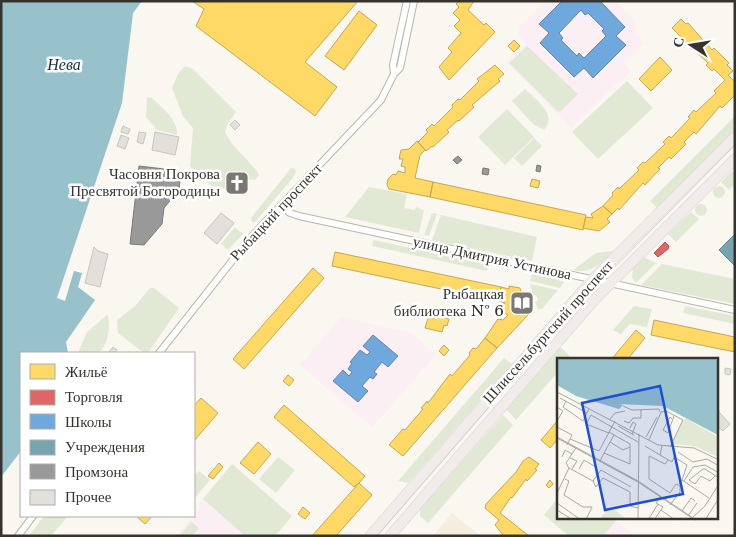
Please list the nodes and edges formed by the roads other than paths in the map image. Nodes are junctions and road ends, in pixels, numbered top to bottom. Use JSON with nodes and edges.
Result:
{"nodes":[{"id":1,"x":407,"y":1,"type":"edge"},
{"id":2,"x":414,"y":1,"type":"edge"},
{"id":3,"x":407,"y":18,"type":"junction"},
{"id":4,"x":735,"y":137,"type":"edge"},
{"id":5,"x":735,"y":159,"type":"edge"},
{"id":6,"x":281,"y":205,"type":"junction"},
{"id":7,"x":592,"y":280,"type":"junction"},
{"id":8,"x":610,"y":284,"type":"junction"},
{"id":9,"x":735,"y":310,"type":"edge"},
{"id":10,"x":160,"y":352,"type":"edge"},
{"id":11,"x":32,"y":517,"type":"edge"},
{"id":12,"x":18,"y":536,"type":"edge"},
{"id":13,"x":370,"y":536,"type":"edge"},
{"id":14,"x":390,"y":536,"type":"edge"}],
"edges":[{"from":1,"to":3,"type":"street","name":"Рыбацкий проспект"},
{"from":2,"to":3,"type":"street","name":"Рыбацкий проспект"},
{"from":3,"to":6,"type":"street","name":"Рыбацкий проспект"},
{"from":4,"to":7,"type":"main road","name":"Шлиссельбургский проспект"},
{"from":5,"to":8,"type":"main road","name":"Шлиссельбургский проспект"},
{"from":6,"to":7,"type":"street","name":"улица Дмитрия Устинова"},
{"from":6,"to":10,"type":"street","name":"Рыбацкий проспект"},
{"from":7,"to":8,"type":"street","name":"улица Дмитрия Устинова"},
{"from":7,"to":13,"type":"main road","name":"Шлиссельбургский проспект"},
{"from":8,"to":9,"type":"street","name":"улица Дмитрия Устинова"},
{"from":8,"to":14,"type":"main road","name":"Шлиссельбургский проспект"},
{"from":11,"to":12,"type":"street"}]}
